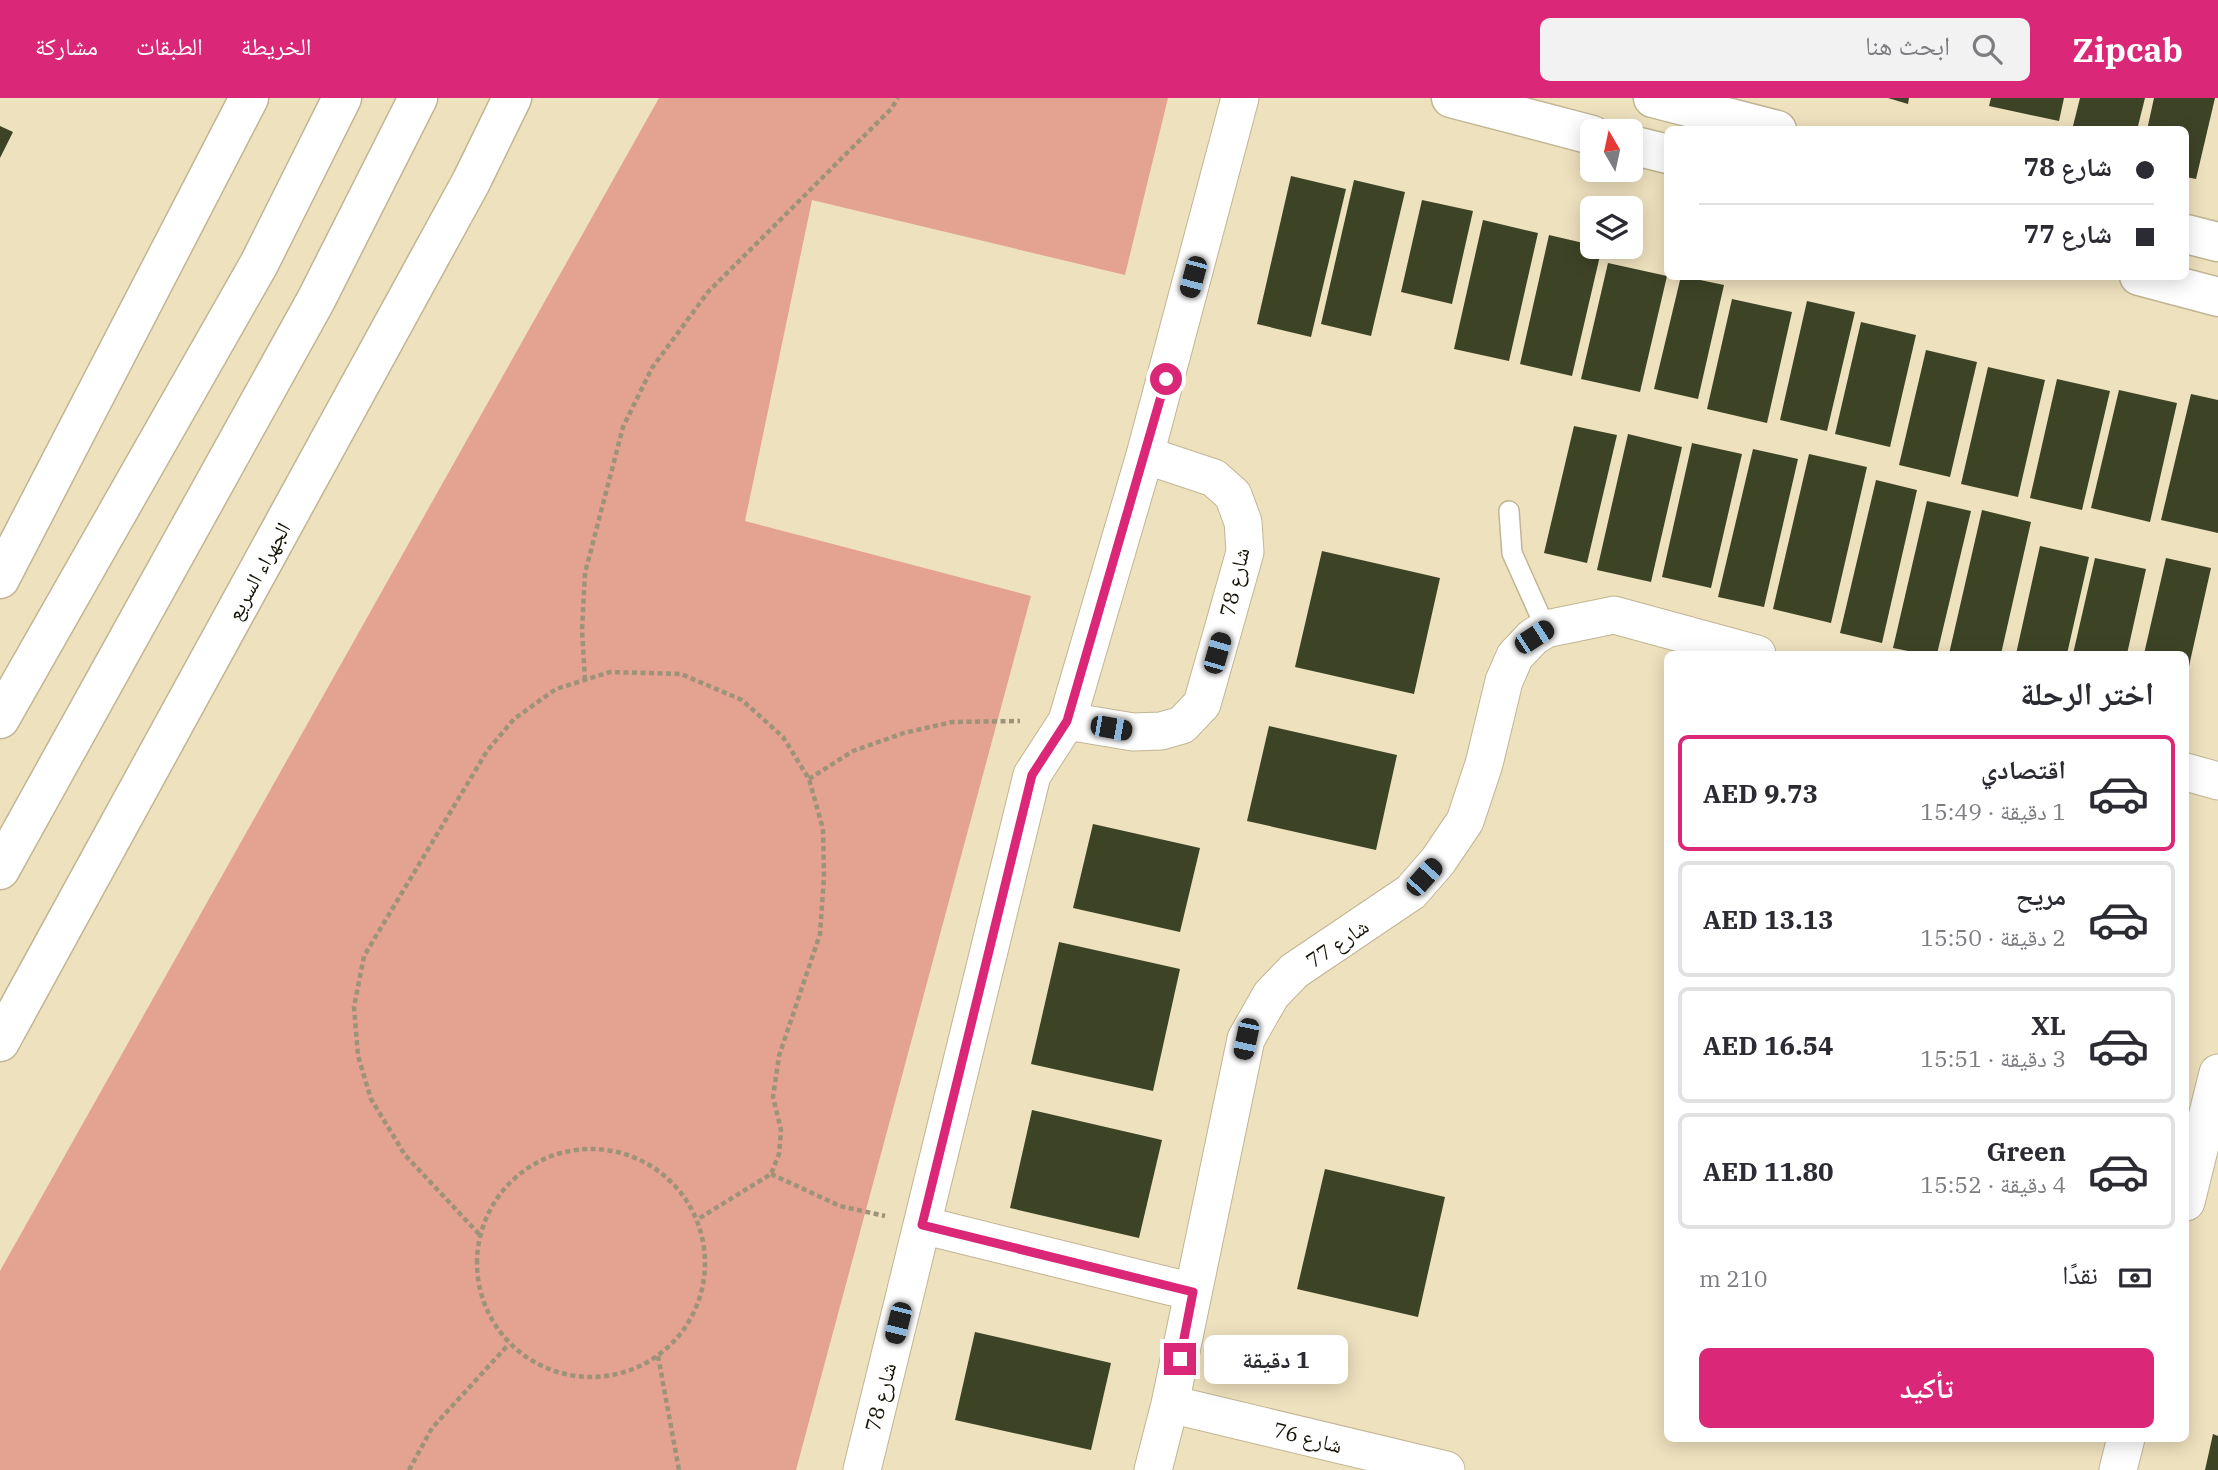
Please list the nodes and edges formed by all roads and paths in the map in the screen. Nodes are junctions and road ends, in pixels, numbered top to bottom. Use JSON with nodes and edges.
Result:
{"nodes":[{"id":1,"x":248,"y":98,"type":"edge"},
{"id":2,"x":342,"y":98,"type":"edge"},
{"id":3,"x":418,"y":98,"type":"edge"},
{"id":4,"x":512,"y":98,"type":"edge"},
{"id":5,"x":530,"y":98,"type":"edge"},
{"id":6,"x":898,"y":98,"type":"edge"},
{"id":7,"x":1240,"y":98,"type":"edge"},
{"id":8,"x":1451,"y":98,"type":"edge"},
{"id":9,"x":1653,"y":98,"type":"edge"},
{"id":10,"x":1762,"y":126,"type":"edge"},
{"id":11,"x":1580,"y":132,"type":"edge"},
{"id":12,"x":1643,"y":148,"type":"edge"},
{"id":13,"x":1664,"y":153,"type":"edge"},
{"id":14,"x":471,"y":182,"type":"junction"},
{"id":15,"x":2189,"y":235,"type":"edge"},
{"id":16,"x":2218,"y":242,"type":"edge"},
{"id":17,"x":2154,"y":280,"type":"edge"},
{"id":18,"x":2218,"y":297,"type":"edge"},
{"id":19,"x":1145,"y":455,"type":"junction"},
{"id":20,"x":1509,"y":511,"type":"dead end"},
{"id":21,"x":0,"y":579,"type":"edge"},
{"id":22,"x":1546,"y":629,"type":"junction"},
{"id":23,"x":1746,"y":651,"type":"edge"},
{"id":24,"x":585,"y":680,"type":"junction"},
{"id":25,"x":0,"y":719,"type":"edge"},
{"id":26,"x":1067,"y":721,"type":"junction"},
{"id":27,"x":2189,"y":773,"type":"edge"},
{"id":28,"x":809,"y":779,"type":"junction"},
{"id":29,"x":2218,"y":781,"type":"edge"},
{"id":30,"x":0,"y":870,"type":"edge"},
{"id":31,"x":0,"y":1042,"type":"edge"},
{"id":32,"x":2218,"y":1073,"type":"edge"},
{"id":33,"x":2207,"y":1162,"type":"edge"},
{"id":34,"x":771,"y":1174,"type":"junction"},
{"id":35,"x":2189,"y":1196,"type":"edge"},
{"id":36,"x":698,"y":1219,"type":"junction"},
{"id":37,"x":922,"y":1225,"type":"junction"},
{"id":38,"x":479,"y":1234,"type":"junction"},
{"id":39,"x":1193,"y":1292,"type":"junction"},
{"id":40,"x":509,"y":1343,"type":"junction"},
{"id":41,"x":658,"y":1356,"type":"junction"},
{"id":42,"x":1170,"y":1404,"type":"junction"},
{"id":43,"x":2125,"y":1442,"type":"edge"},
{"id":44,"x":409,"y":1470,"type":"edge"},
{"id":45,"x":679,"y":1470,"type":"edge"},
{"id":46,"x":862,"y":1470,"type":"edge"},
{"id":47,"x":1153,"y":1470,"type":"edge"},
{"id":48,"x":1446,"y":1470,"type":"edge"},
{"id":49,"x":2118,"y":1470,"type":"edge"}],
"edges":[{"from":1,"to":21,"type":"main road"},
{"from":2,"to":25,"type":"main road"},
{"from":3,"to":30,"type":"main road"},
{"from":4,"to":14,"type":"main road","name":"الجهراء السريع"},
{"from":5,"to":14,"type":"main road"},
{"from":6,"to":24,"type":"path"},
{"from":7,"to":19,"type":"street","name":"شارع 78"},
{"from":8,"to":11,"type":"main road"},
{"from":9,"to":10,"type":"main road"},
{"from":12,"to":13,"type":"main road"},
{"from":14,"to":31,"type":"main road","name":"الجهراء السريع"},
{"from":15,"to":16,"type":"main road"},
{"from":17,"to":18,"type":"main road"},
{"from":19,"to":26,"type":"street","name":"شارع 78"},
{"from":19,"to":26,"type":"street","name":"شارع 78"},
{"from":20,"to":22,"type":"lane"},
{"from":22,"to":23,"type":"street"},
{"from":22,"to":39,"type":"street","name":"شارع 77"},
{"from":24,"to":28,"type":"path"},
{"from":24,"to":38,"type":"path"},
{"from":26,"to":28,"type":"path"},
{"from":26,"to":37,"type":"street","name":"شارع 78"},
{"from":27,"to":29,"type":"street"},
{"from":28,"to":34,"type":"path"},
{"from":32,"to":33,"type":"street"},
{"from":33,"to":35,"type":"street"},
{"from":34,"to":36,"type":"path"},
{"from":34,"to":37,"type":"path"},
{"from":36,"to":38,"type":"path"},
{"from":36,"to":41,"type":"path"},
{"from":37,"to":39,"type":"street"},
{"from":37,"to":46,"type":"street","name":"شارع 78"},
{"from":38,"to":40,"type":"path"},
{"from":39,"to":42,"type":"street","name":"شارع 77"},
{"from":40,"to":41,"type":"path"},
{"from":40,"to":44,"type":"path"},
{"from":41,"to":45,"type":"path"},
{"from":42,"to":47,"type":"street","name":"شارع 77"},
{"from":42,"to":48,"type":"street","name":"شارع 76"},
{"from":43,"to":49,"type":"street"}]}
